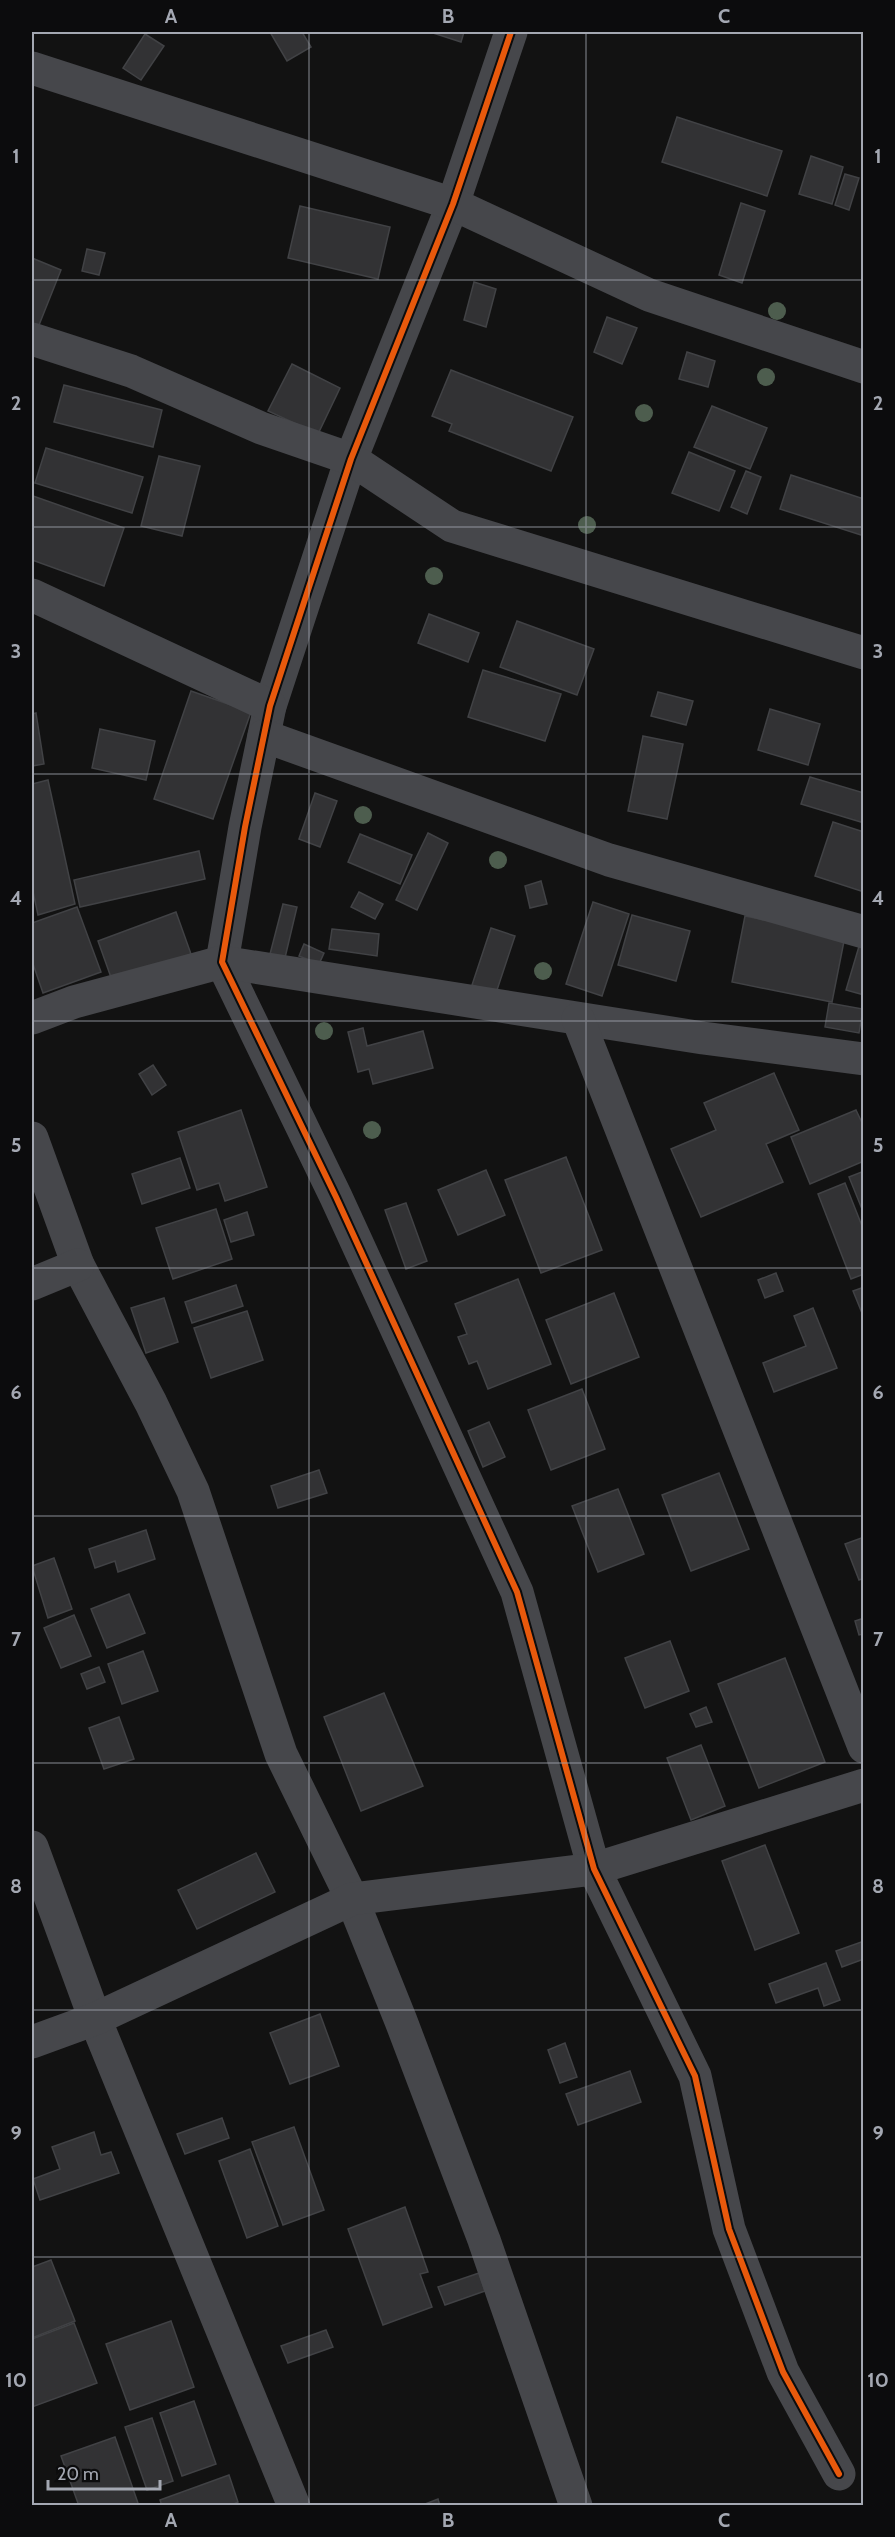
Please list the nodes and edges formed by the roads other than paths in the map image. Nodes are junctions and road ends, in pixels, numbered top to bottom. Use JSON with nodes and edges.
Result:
{"nodes":[{"id":1,"x":511,"y":32,"type":"edge"},
{"id":2,"x":32,"y":68,"type":"edge"},
{"id":3,"x":453,"y":204,"type":"junction"},
{"id":4,"x":32,"y":339,"type":"edge"},
{"id":5,"x":864,"y":366,"type":"edge"},
{"id":6,"x":351,"y":459,"type":"junction"},
{"id":7,"x":32,"y":595,"type":"edge"},
{"id":8,"x":864,"y":653,"type":"edge"},
{"id":9,"x":267,"y":721,"type":"junction"},
{"id":10,"x":864,"y":932,"type":"edge"},
{"id":11,"x":222,"y":962,"type":"junction"},
{"id":12,"x":32,"y":1018,"type":"edge"},
{"id":13,"x":578,"y":1019,"type":"junction"},
{"id":14,"x":864,"y":1059,"type":"edge"},
{"id":15,"x":32,"y":1138,"type":"edge"},
{"id":16,"x":78,"y":1265,"type":"junction"},
{"id":17,"x":32,"y":1284,"type":"edge"},
{"id":18,"x":864,"y":1747,"type":"edge"},
{"id":19,"x":864,"y":1785,"type":"edge"},
{"id":20,"x":32,"y":1847,"type":"edge"},
{"id":21,"x":594,"y":1869,"type":"junction"},
{"id":22,"x":352,"y":1899,"type":"junction"},
{"id":23,"x":95,"y":2019,"type":"junction"},
{"id":24,"x":32,"y":2042,"type":"edge"},
{"id":25,"x":839,"y":2474,"type":"dead end"},
{"id":26,"x":294,"y":2505,"type":"edge"},
{"id":27,"x":576,"y":2505,"type":"edge"}],
"edges":[{"from":1,"to":3,"type":"street"},
{"from":2,"to":3,"type":"street"},
{"from":3,"to":5,"type":"street"},
{"from":3,"to":6,"type":"street"},
{"from":4,"to":6,"type":"street"},
{"from":6,"to":8,"type":"street"},
{"from":6,"to":9,"type":"street"},
{"from":7,"to":9,"type":"street"},
{"from":9,"to":10,"type":"street"},
{"from":9,"to":11,"type":"street"},
{"from":11,"to":12,"type":"street"},
{"from":11,"to":13,"type":"street"},
{"from":11,"to":21,"type":"street"},
{"from":13,"to":14,"type":"street"},
{"from":13,"to":18,"type":"street"},
{"from":15,"to":16,"type":"street"},
{"from":16,"to":17,"type":"street"},
{"from":16,"to":22,"type":"street"},
{"from":19,"to":21,"type":"street"},
{"from":20,"to":23,"type":"street"},
{"from":21,"to":22,"type":"street"},
{"from":21,"to":25,"type":"street"},
{"from":22,"to":23,"type":"street"},
{"from":22,"to":27,"type":"street"},
{"from":23,"to":24,"type":"street"},
{"from":23,"to":26,"type":"street"}]}
